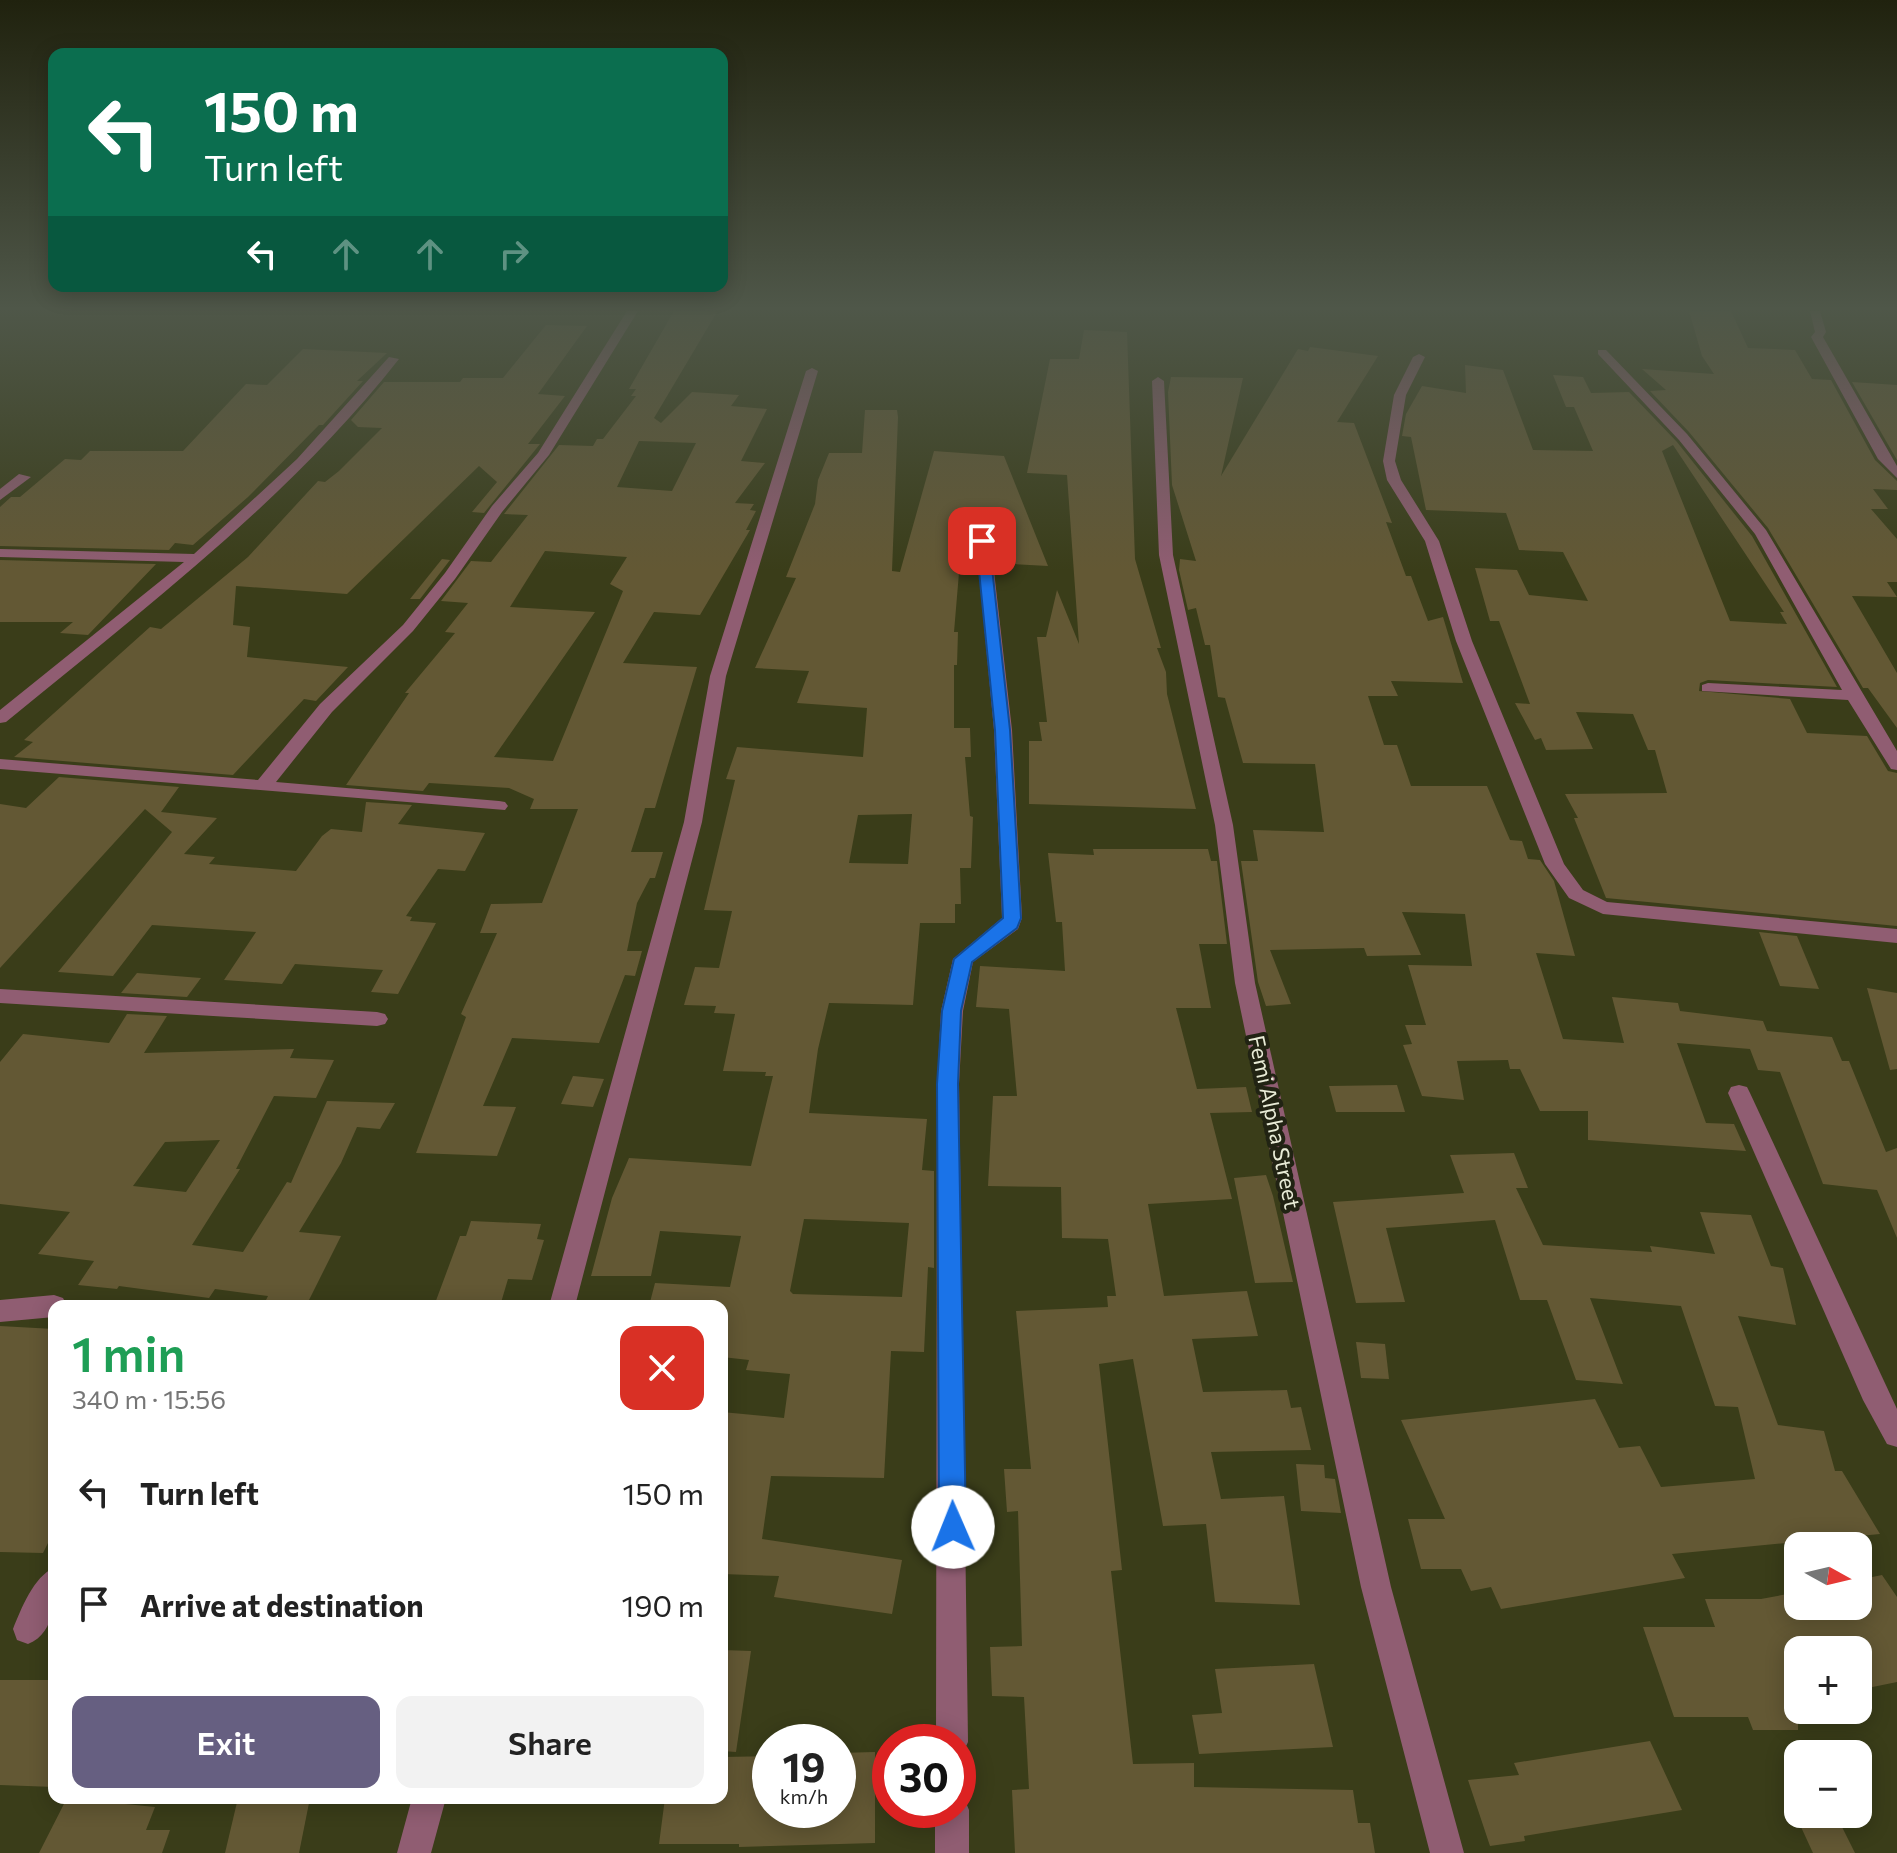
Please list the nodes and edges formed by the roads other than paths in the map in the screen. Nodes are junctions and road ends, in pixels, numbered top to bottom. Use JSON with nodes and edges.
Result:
{"nodes":[{"id":1,"x":359,"y":397,"type":"edge"},
{"id":2,"x":579,"y":397,"type":"edge"},
{"id":3,"x":804,"y":397,"type":"edge"},
{"id":4,"x":1159,"y":397,"type":"edge"},
{"id":5,"x":1400,"y":397,"type":"edge"},
{"id":6,"x":1645,"y":397,"type":"edge"},
{"id":7,"x":1853,"y":397,"type":"edge"},
{"id":8,"x":1890,"y":459,"type":"edge"},
{"id":9,"x":1897,"y":474,"type":"edge"},
{"id":10,"x":24,"y":477,"type":"dead end"},
{"id":11,"x":0,"y":496,"type":"edge"},
{"id":12,"x":981,"y":518,"type":"dead end"},
{"id":13,"x":0,"y":553,"type":"edge"},
{"id":14,"x":198,"y":558,"type":"junction"},
{"id":15,"x":1708,"y":688,"type":"dead end"},
{"id":16,"x":1853,"y":695,"type":"junction"},
{"id":17,"x":0,"y":718,"type":"edge"},
{"id":18,"x":0,"y":764,"type":"edge"},
{"id":19,"x":1897,"y":765,"type":"edge"},
{"id":20,"x":262,"y":787,"type":"junction"},
{"id":21,"x":499,"y":806,"type":"dead end"},
{"id":22,"x":1897,"y":936,"type":"edge"},
{"id":23,"x":0,"y":996,"type":"edge"},
{"id":24,"x":377,"y":1019,"type":"dead end"},
{"id":25,"x":1739,"y":1093,"type":"dead end"},
{"id":26,"x":564,"y":1300,"type":"edge"},
{"id":27,"x":48,"y":1307,"type":"edge"},
{"id":28,"x":0,"y":1311,"type":"edge"},
{"id":29,"x":1897,"y":1435,"type":"edge"},
{"id":30,"x":48,"y":1593,"type":"edge"},
{"id":31,"x":28,"y":1629,"type":"dead end"},
{"id":32,"x":952,"y":1724,"type":"edge"},
{"id":33,"x":427,"y":1804,"type":"edge"},
{"id":34,"x":952,"y":1828,"type":"edge"},
{"id":35,"x":414,"y":1853,"type":"edge"},
{"id":36,"x":952,"y":1853,"type":"edge"},
{"id":37,"x":1447,"y":1853,"type":"edge"}],
"edges":[{"from":1,"to":14,"type":"street"},
{"from":2,"to":20,"type":"street"},
{"from":3,"to":26,"type":"street"},
{"from":4,"to":37,"type":"street","name":"Femi Alpha Street"},
{"from":5,"to":22,"type":"street"},
{"from":6,"to":16,"type":"street"},
{"from":7,"to":8,"type":"street"},
{"from":8,"to":9,"type":"street"},
{"from":10,"to":11,"type":"street"},
{"from":12,"to":32,"type":"street"},
{"from":13,"to":14,"type":"street"},
{"from":14,"to":17,"type":"street"},
{"from":15,"to":16,"type":"street"},
{"from":16,"to":19,"type":"street"},
{"from":18,"to":20,"type":"street"},
{"from":20,"to":21,"type":"street"},
{"from":23,"to":24,"type":"street"},
{"from":25,"to":29,"type":"street"},
{"from":27,"to":28,"type":"street"},
{"from":30,"to":31,"type":"street"},
{"from":33,"to":35,"type":"street"},
{"from":34,"to":36,"type":"street"}]}
